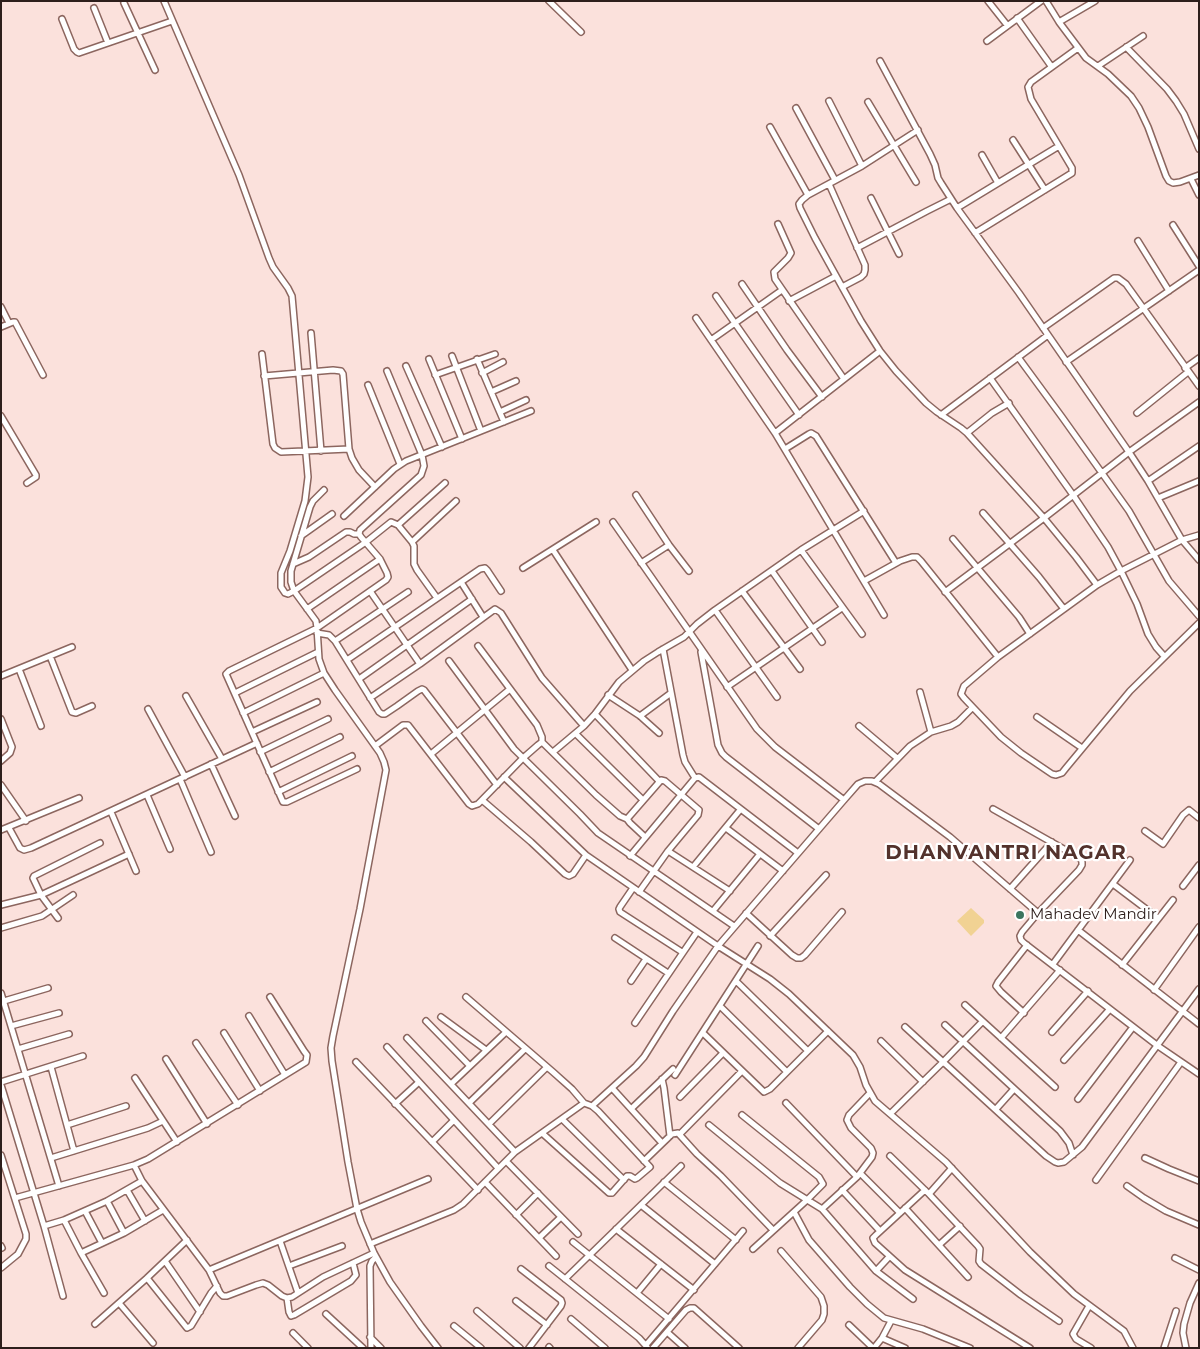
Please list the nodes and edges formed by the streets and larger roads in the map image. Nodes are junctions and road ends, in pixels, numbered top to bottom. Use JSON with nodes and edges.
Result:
{"nodes":[{"id":1,"x":164,"y":1,"type":"edge"},
{"id":2,"x":549,"y":1,"type":"edge"},
{"id":3,"x":988,"y":1,"type":"edge"},
{"id":4,"x":1041,"y":1,"type":"edge"},
{"id":5,"x":1046,"y":1,"type":"edge"},
{"id":6,"x":1094,"y":1,"type":"edge"},
{"id":7,"x":124,"y":3,"type":"dead end"},
{"id":8,"x":94,"y":8,"type":"dead end"},
{"id":9,"x":1018,"y":18,"type":"junction"},
{"id":10,"x":62,"y":19,"type":"dead end"},
{"id":11,"x":172,"y":21,"type":"junction"},
{"id":12,"x":1059,"y":22,"type":"junction"},
{"id":13,"x":1007,"y":25,"type":"junction"},
{"id":14,"x":581,"y":32,"type":"dead end"},
{"id":15,"x":138,"y":33,"type":"junction"},
{"id":16,"x":1143,"y":36,"type":"dead end"},
{"id":17,"x":987,"y":41,"type":"dead end"},
{"id":18,"x":108,"y":43,"type":"junction"},
{"id":19,"x":1126,"y":47,"type":"junction"},
{"id":20,"x":1078,"y":48,"type":"junction"},
{"id":21,"x":880,"y":61,"type":"dead end"},
{"id":22,"x":1051,"y":66,"type":"junction"},
{"id":23,"x":1098,"y":66,"type":"junction"},
{"id":24,"x":155,"y":70,"type":"dead end"},
{"id":25,"x":829,"y":101,"type":"dead end"},
{"id":26,"x":868,"y":102,"type":"dead end"},
{"id":27,"x":796,"y":108,"type":"dead end"},
{"id":28,"x":770,"y":127,"type":"dead end"},
{"id":29,"x":918,"y":130,"type":"junction"},
{"id":30,"x":1013,"y":140,"type":"dead end"},
{"id":31,"x":894,"y":145,"type":"junction"},
{"id":32,"x":1059,"y":146,"type":"junction"},
{"id":33,"x":1199,"y":149,"type":"edge"},
{"id":34,"x":982,"y":155,"type":"dead end"},
{"id":35,"x":1029,"y":164,"type":"junction"},
{"id":36,"x":862,"y":166,"type":"junction"},
{"id":37,"x":1199,"y":175,"type":"edge"},
{"id":38,"x":1190,"y":178,"type":"junction"},
{"id":39,"x":835,"y":180,"type":"junction"},
{"id":40,"x":916,"y":182,"type":"dead end"},
{"id":41,"x":998,"y":183,"type":"junction"},
{"id":42,"x":829,"y":184,"type":"junction"},
{"id":43,"x":1045,"y":190,"type":"junction"},
{"id":44,"x":808,"y":195,"type":"junction"},
{"id":45,"x":1199,"y":195,"type":"edge"},
{"id":46,"x":872,"y":198,"type":"dead end"},
{"id":47,"x":951,"y":199,"type":"junction"},
{"id":48,"x":957,"y":208,"type":"junction"},
{"id":49,"x":778,"y":224,"type":"dead end"},
{"id":50,"x":1173,"y":225,"type":"dead end"},
{"id":51,"x":888,"y":231,"type":"junction"},
{"id":52,"x":976,"y":233,"type":"junction"},
{"id":53,"x":1138,"y":241,"type":"dead end"},
{"id":54,"x":857,"y":248,"type":"junction"},
{"id":55,"x":899,"y":254,"type":"dead end"},
{"id":56,"x":1199,"y":268,"type":"edge"},
{"id":57,"x":836,"y":276,"type":"junction"},
{"id":58,"x":742,"y":284,"type":"dead end"},
{"id":59,"x":842,"y":287,"type":"junction"},
{"id":60,"x":782,"y":290,"type":"junction"},
{"id":61,"x":1169,"y":291,"type":"junction"},
{"id":62,"x":716,"y":296,"type":"dead end"},
{"id":63,"x":789,"y":301,"type":"junction"},
{"id":64,"x":1,"y":307,"type":"edge"},
{"id":65,"x":758,"y":307,"type":"junction"},
{"id":66,"x":1143,"y":308,"type":"junction"},
{"id":67,"x":696,"y":318,"type":"dead end"},
{"id":68,"x":9,"y":323,"type":"junction"},
{"id":69,"x":735,"y":323,"type":"junction"},
{"id":70,"x":1,"y":327,"type":"edge"},
{"id":71,"x":1043,"y":328,"type":"junction"},
{"id":72,"x":311,"y":333,"type":"dead end"},
{"id":73,"x":1048,"y":334,"type":"junction"},
{"id":74,"x":711,"y":340,"type":"junction"},
{"id":75,"x":880,"y":351,"type":"junction"},
{"id":76,"x":262,"y":354,"type":"dead end"},
{"id":77,"x":495,"y":354,"type":"dead end"},
{"id":78,"x":452,"y":356,"type":"dead end"},
{"id":79,"x":1018,"y":357,"type":"junction"},
{"id":80,"x":1199,"y":358,"type":"edge"},
{"id":81,"x":429,"y":359,"type":"dead end"},
{"id":82,"x":477,"y":359,"type":"junction"},
{"id":83,"x":503,"y":362,"type":"dead end"},
{"id":84,"x":1066,"y":362,"type":"junction"},
{"id":85,"x":406,"y":366,"type":"dead end"},
{"id":86,"x":456,"y":367,"type":"junction"},
{"id":87,"x":1187,"y":370,"type":"junction"},
{"id":88,"x":387,"y":371,"type":"dead end"},
{"id":89,"x":314,"y":372,"type":"junction"},
{"id":90,"x":299,"y":373,"type":"junction"},
{"id":91,"x":482,"y":373,"type":"junction"},
{"id":92,"x":44,"y":375,"type":"dead end"},
{"id":93,"x":435,"y":375,"type":"junction"},
{"id":94,"x":264,"y":376,"type":"junction"},
{"id":95,"x":990,"y":378,"type":"junction"},
{"id":96,"x":844,"y":379,"type":"junction"},
{"id":97,"x":516,"y":381,"type":"dead end"},
{"id":98,"x":368,"y":385,"type":"dead end"},
{"id":99,"x":1199,"y":386,"type":"edge"},
{"id":100,"x":491,"y":392,"type":"junction"},
{"id":101,"x":822,"y":397,"type":"junction"},
{"id":102,"x":526,"y":400,"type":"dead end"},
{"id":103,"x":1199,"y":402,"type":"edge"},
{"id":104,"x":1009,"y":403,"type":"junction"},
{"id":105,"x":500,"y":412,"type":"junction"},
{"id":106,"x":531,"y":412,"type":"dead end"},
{"id":107,"x":1137,"y":413,"type":"dead end"},
{"id":108,"x":799,"y":415,"type":"junction"},
{"id":109,"x":942,"y":415,"type":"junction"},
{"id":110,"x":1,"y":416,"type":"edge"},
{"id":111,"x":504,"y":422,"type":"junction"},
{"id":112,"x":481,"y":432,"type":"junction"},
{"id":113,"x":775,"y":433,"type":"junction"},
{"id":114,"x":968,"y":433,"type":"junction"},
{"id":115,"x":462,"y":439,"type":"junction"},
{"id":116,"x":1199,"y":446,"type":"edge"},
{"id":117,"x":442,"y":447,"type":"junction"},
{"id":118,"x":350,"y":448,"type":"junction"},
{"id":119,"x":785,"y":449,"type":"junction"},
{"id":120,"x":321,"y":450,"type":"junction"},
{"id":121,"x":306,"y":452,"type":"junction"},
{"id":122,"x":1129,"y":452,"type":"junction"},
{"id":123,"x":422,"y":455,"type":"junction"},
{"id":124,"x":400,"y":464,"type":"junction"},
{"id":125,"x":1102,"y":473,"type":"junction"},
{"id":126,"x":1148,"y":481,"type":"junction"},
{"id":127,"x":27,"y":482,"type":"dead end"},
{"id":128,"x":1199,"y":482,"type":"edge"},
{"id":129,"x":446,"y":483,"type":"dead end"},
{"id":130,"x":375,"y":487,"type":"junction"},
{"id":131,"x":324,"y":490,"type":"dead end"},
{"id":132,"x":636,"y":495,"type":"dead end"},
{"id":133,"x":1074,"y":495,"type":"junction"},
{"id":134,"x":1158,"y":498,"type":"junction"},
{"id":135,"x":456,"y":501,"type":"dead end"},
{"id":136,"x":864,"y":511,"type":"junction"},
{"id":137,"x":983,"y":513,"type":"dead end"},
{"id":138,"x":332,"y":514,"type":"dead end"},
{"id":139,"x":344,"y":516,"type":"dead end"},
{"id":140,"x":1044,"y":518,"type":"junction"},
{"id":141,"x":596,"y":522,"type":"dead end"},
{"id":142,"x":613,"y":522,"type":"dead end"},
{"id":143,"x":398,"y":525,"type":"junction"},
{"id":144,"x":834,"y":530,"type":"junction"},
{"id":145,"x":359,"y":534,"type":"junction"},
{"id":146,"x":1199,"y":535,"type":"edge"},
{"id":147,"x":301,"y":536,"type":"junction"},
{"id":148,"x":953,"y":539,"type":"dead end"},
{"id":149,"x":1182,"y":540,"type":"junction"},
{"id":150,"x":366,"y":542,"type":"junction"},
{"id":151,"x":412,"y":542,"type":"junction"},
{"id":152,"x":669,"y":544,"type":"junction"},
{"id":153,"x":1010,"y":544,"type":"junction"},
{"id":154,"x":553,"y":550,"type":"junction"},
{"id":155,"x":801,"y":550,"type":"junction"},
{"id":156,"x":1153,"y":555,"type":"junction"},
{"id":157,"x":380,"y":559,"type":"junction"},
{"id":158,"x":1199,"y":560,"type":"edge"},
{"id":159,"x":898,"y":562,"type":"junction"},
{"id":160,"x":641,"y":563,"type":"junction"},
{"id":161,"x":293,"y":564,"type":"junction"},
{"id":162,"x":523,"y":568,"type":"dead end"},
{"id":163,"x":978,"y":568,"type":"junction"},
{"id":164,"x":688,"y":571,"type":"dead end"},
{"id":165,"x":772,"y":571,"type":"junction"},
{"id":166,"x":1121,"y":571,"type":"junction"},
{"id":167,"x":864,"y":581,"type":"junction"},
{"id":168,"x":461,"y":582,"type":"junction"},
{"id":169,"x":1097,"y":586,"type":"junction"},
{"id":170,"x":294,"y":591,"type":"junction"},
{"id":171,"x":370,"y":591,"type":"junction"},
{"id":172,"x":501,"y":591,"type":"dead end"},
{"id":173,"x":742,"y":591,"type":"junction"},
{"id":174,"x":408,"y":592,"type":"dead end"},
{"id":175,"x":945,"y":592,"type":"junction"},
{"id":176,"x":437,"y":598,"type":"junction"},
{"id":177,"x":472,"y":599,"type":"junction"},
{"id":178,"x":842,"y":608,"type":"junction"},
{"id":179,"x":307,"y":609,"type":"junction"},
{"id":180,"x":383,"y":609,"type":"junction"},
{"id":181,"x":1064,"y":609,"type":"junction"},
{"id":182,"x":715,"y":610,"type":"junction"},
{"id":183,"x":884,"y":615,"type":"dead end"},
{"id":184,"x":1199,"y":616,"type":"edge"},
{"id":185,"x":484,"y":617,"type":"junction"},
{"id":186,"x":1199,"y":623,"type":"edge"},
{"id":187,"x":395,"y":628,"type":"junction"},
{"id":188,"x":812,"y":629,"type":"junction"},
{"id":189,"x":317,"y":630,"type":"junction"},
{"id":190,"x":689,"y":632,"type":"junction"},
{"id":191,"x":862,"y":634,"type":"dead end"},
{"id":192,"x":1030,"y":634,"type":"junction"},
{"id":193,"x":335,"y":641,"type":"junction"},
{"id":194,"x":822,"y":642,"type":"dead end"},
{"id":195,"x":407,"y":645,"type":"junction"},
{"id":196,"x":478,"y":646,"type":"dead end"},
{"id":197,"x":72,"y":647,"type":"dead end"},
{"id":198,"x":666,"y":647,"type":"junction"},
{"id":199,"x":785,"y":648,"type":"junction"},
{"id":200,"x":700,"y":649,"type":"junction"},
{"id":201,"x":318,"y":652,"type":"junction"},
{"id":202,"x":50,"y":656,"type":"junction"},
{"id":203,"x":998,"y":656,"type":"junction"},
{"id":204,"x":1164,"y":656,"type":"junction"},
{"id":205,"x":347,"y":660,"type":"junction"},
{"id":206,"x":449,"y":661,"type":"dead end"},
{"id":207,"x":420,"y":664,"type":"junction"},
{"id":208,"x":756,"y":667,"type":"junction"},
{"id":209,"x":19,"y":669,"type":"junction"},
{"id":210,"x":800,"y":669,"type":"dead end"},
{"id":211,"x":632,"y":670,"type":"junction"},
{"id":212,"x":324,"y":672,"type":"junction"},
{"id":213,"x":1,"y":676,"type":"edge"},
{"id":214,"x":359,"y":679,"type":"junction"},
{"id":215,"x":727,"y":687,"type":"junction"},
{"id":216,"x":510,"y":688,"type":"junction"},
{"id":217,"x":920,"y":692,"type":"dead end"},
{"id":218,"x":235,"y":693,"type":"junction"},
{"id":219,"x":671,"y":693,"type":"junction"},
{"id":220,"x":608,"y":695,"type":"junction"},
{"id":221,"x":186,"y":696,"type":"dead end"},
{"id":222,"x":777,"y":696,"type":"dead end"},
{"id":223,"x":370,"y":698,"type":"junction"},
{"id":224,"x":317,"y":702,"type":"dead end"},
{"id":225,"x":92,"y":706,"type":"dead end"},
{"id":226,"x":972,"y":708,"type":"junction"},
{"id":227,"x":148,"y":709,"type":"dead end"},
{"id":228,"x":484,"y":709,"type":"junction"},
{"id":229,"x":243,"y":712,"type":"junction"},
{"id":230,"x":595,"y":714,"type":"junction"},
{"id":231,"x":640,"y":716,"type":"junction"},
{"id":232,"x":1037,"y":717,"type":"dead end"},
{"id":233,"x":1,"y":719,"type":"edge"},
{"id":234,"x":328,"y":719,"type":"dead end"},
{"id":235,"x":41,"y":726,"type":"dead end"},
{"id":236,"x":584,"y":726,"type":"junction"},
{"id":237,"x":858,"y":726,"type":"dead end"},
{"id":238,"x":252,"y":732,"type":"junction"},
{"id":239,"x":931,"y":732,"type":"junction"},
{"id":240,"x":457,"y":733,"type":"junction"},
{"id":241,"x":659,"y":733,"type":"dead end"},
{"id":242,"x":576,"y":734,"type":"junction"},
{"id":243,"x":340,"y":737,"type":"dead end"},
{"id":244,"x":542,"y":742,"type":"junction"},
{"id":245,"x":257,"y":743,"type":"junction"},
{"id":246,"x":375,"y":746,"type":"junction"},
{"id":247,"x":1082,"y":748,"type":"junction"},
{"id":248,"x":260,"y":752,"type":"junction"},
{"id":249,"x":553,"y":752,"type":"junction"},
{"id":250,"x":431,"y":754,"type":"junction"},
{"id":251,"x":352,"y":756,"type":"dead end"},
{"id":252,"x":897,"y":758,"type":"junction"},
{"id":253,"x":222,"y":759,"type":"junction"},
{"id":254,"x":522,"y":759,"type":"junction"},
{"id":255,"x":1,"y":761,"type":"edge"},
{"id":256,"x":212,"y":764,"type":"junction"},
{"id":257,"x":357,"y":769,"type":"dead end"},
{"id":258,"x":269,"y":772,"type":"junction"},
{"id":259,"x":504,"y":777,"type":"junction"},
{"id":260,"x":182,"y":778,"type":"junction"},
{"id":261,"x":695,"y":778,"type":"junction"},
{"id":262,"x":659,"y":781,"type":"junction"},
{"id":263,"x":875,"y":782,"type":"junction"},
{"id":264,"x":497,"y":784,"type":"junction"},
{"id":265,"x":1,"y":785,"type":"edge"},
{"id":266,"x":278,"y":792,"type":"junction"},
{"id":267,"x":147,"y":795,"type":"junction"},
{"id":268,"x":682,"y":795,"type":"junction"},
{"id":269,"x":79,"y":798,"type":"dead end"},
{"id":270,"x":482,"y":800,"type":"junction"},
{"id":271,"x":643,"y":800,"type":"junction"},
{"id":272,"x":844,"y":800,"type":"junction"},
{"id":273,"x":993,"y":809,"type":"dead end"},
{"id":274,"x":740,"y":810,"type":"junction"},
{"id":275,"x":111,"y":812,"type":"junction"},
{"id":276,"x":235,"y":816,"type":"dead end"},
{"id":277,"x":1199,"y":818,"type":"edge"},
{"id":278,"x":627,"y":819,"type":"junction"},
{"id":279,"x":26,"y":821,"type":"junction"},
{"id":280,"x":9,"y":828,"type":"junction"},
{"id":281,"x":726,"y":828,"type":"junction"},
{"id":282,"x":820,"y":829,"type":"junction"},
{"id":283,"x":1,"y":830,"type":"edge"},
{"id":284,"x":1145,"y":831,"type":"dead end"},
{"id":285,"x":645,"y":837,"type":"junction"},
{"id":286,"x":1052,"y":842,"type":"junction"},
{"id":287,"x":100,"y":843,"type":"dead end"},
{"id":288,"x":170,"y":849,"type":"dead end"},
{"id":289,"x":668,"y":851,"type":"junction"},
{"id":290,"x":211,"y":852,"type":"dead end"},
{"id":291,"x":798,"y":853,"type":"junction"},
{"id":292,"x":129,"y":854,"type":"junction"},
{"id":293,"x":760,"y":854,"type":"junction"},
{"id":294,"x":586,"y":855,"type":"junction"},
{"id":295,"x":630,"y":856,"type":"junction"},
{"id":296,"x":1130,"y":860,"type":"dead end"},
{"id":297,"x":1199,"y":865,"type":"edge"},
{"id":298,"x":693,"y":867,"type":"junction"},
{"id":299,"x":136,"y":871,"type":"dead end"},
{"id":300,"x":653,"y":871,"type":"junction"},
{"id":301,"x":783,"y":871,"type":"junction"},
{"id":302,"x":826,"y":874,"type":"dead end"},
{"id":303,"x":1113,"y":884,"type":"junction"},
{"id":304,"x":1183,"y":886,"type":"dead end"},
{"id":305,"x":633,"y":888,"type":"junction"},
{"id":306,"x":1010,"y":889,"type":"junction"},
{"id":307,"x":730,"y":891,"type":"junction"},
{"id":308,"x":639,"y":892,"type":"junction"},
{"id":309,"x":41,"y":895,"type":"junction"},
{"id":310,"x":73,"y":895,"type":"dead end"},
{"id":311,"x":1173,"y":900,"type":"dead end"},
{"id":312,"x":1,"y":906,"type":"edge"},
{"id":313,"x":51,"y":911,"type":"junction"},
{"id":314,"x":713,"y":911,"type":"junction"},
{"id":315,"x":842,"y":912,"type":"dead end"},
{"id":316,"x":746,"y":913,"type":"junction"},
{"id":317,"x":1038,"y":913,"type":"junction"},
{"id":318,"x":58,"y":918,"type":"dead end"},
{"id":319,"x":1158,"y":918,"type":"junction"},
{"id":320,"x":734,"y":926,"type":"junction"},
{"id":321,"x":1199,"y":927,"type":"edge"},
{"id":322,"x":1,"y":928,"type":"edge"},
{"id":323,"x":1078,"y":930,"type":"junction"},
{"id":324,"x":697,"y":932,"type":"junction"},
{"id":325,"x":770,"y":936,"type":"junction"},
{"id":326,"x":615,"y":938,"type":"dead end"},
{"id":327,"x":718,"y":946,"type":"junction"},
{"id":328,"x":758,"y":946,"type":"dead end"},
{"id":329,"x":1027,"y":946,"type":"junction"},
{"id":330,"x":682,"y":952,"type":"junction"},
{"id":331,"x":646,"y":958,"type":"junction"},
{"id":332,"x":1053,"y":964,"type":"junction"},
{"id":333,"x":746,"y":965,"type":"junction"},
{"id":334,"x":1122,"y":965,"type":"junction"},
{"id":335,"x":1060,"y":970,"type":"junction"},
{"id":336,"x":668,"y":973,"type":"junction"},
{"id":337,"x":631,"y":981,"type":"dead end"},
{"id":338,"x":736,"y":981,"type":"junction"},
{"id":339,"x":48,"y":988,"type":"dead end"},
{"id":340,"x":1199,"y":989,"type":"edge"},
{"id":341,"x":1154,"y":990,"type":"junction"},
{"id":342,"x":1088,"y":991,"type":"junction"},
{"id":343,"x":1,"y":993,"type":"edge"},
{"id":344,"x":270,"y":997,"type":"dead end"},
{"id":345,"x":466,"y":998,"type":"dead end"},
{"id":346,"x":4,"y":1001,"type":"junction"},
{"id":347,"x":965,"y":1005,"type":"dead end"},
{"id":348,"x":720,"y":1006,"type":"junction"},
{"id":349,"x":1110,"y":1008,"type":"junction"},
{"id":350,"x":1183,"y":1012,"type":"junction"},
{"id":351,"x":59,"y":1013,"type":"dead end"},
{"id":352,"x":1024,"y":1013,"type":"junction"},
{"id":353,"x":249,"y":1016,"type":"dead end"},
{"id":354,"x":441,"y":1017,"type":"dead end"},
{"id":355,"x":426,"y":1021,"type":"dead end"},
{"id":356,"x":635,"y":1022,"type":"dead end"},
{"id":357,"x":982,"y":1022,"type":"junction"},
{"id":358,"x":1199,"y":1024,"type":"edge"},
{"id":359,"x":945,"y":1025,"type":"dead end"},
{"id":360,"x":11,"y":1026,"type":"junction"},
{"id":361,"x":905,"y":1026,"type":"dead end"},
{"id":362,"x":1133,"y":1027,"type":"junction"},
{"id":363,"x":828,"y":1031,"type":"junction"},
{"id":364,"x":506,"y":1032,"type":"junction"},
{"id":365,"x":1052,"y":1032,"type":"dead end"},
{"id":366,"x":224,"y":1033,"type":"dead end"},
{"id":367,"x":703,"y":1033,"type":"junction"},
{"id":368,"x":69,"y":1034,"type":"dead end"},
{"id":369,"x":407,"y":1038,"type":"dead end"},
{"id":370,"x":1001,"y":1038,"type":"junction"},
{"id":371,"x":881,"y":1041,"type":"dead end"},
{"id":372,"x":962,"y":1042,"type":"junction"},
{"id":373,"x":196,"y":1043,"type":"dead end"},
{"id":374,"x":1158,"y":1046,"type":"junction"},
{"id":375,"x":387,"y":1047,"type":"dead end"},
{"id":376,"x":18,"y":1049,"type":"junction"},
{"id":377,"x":525,"y":1049,"type":"junction"},
{"id":378,"x":486,"y":1050,"type":"junction"},
{"id":379,"x":808,"y":1051,"type":"junction"},
{"id":380,"x":723,"y":1053,"type":"junction"},
{"id":381,"x":84,"y":1056,"type":"dead end"},
{"id":382,"x":166,"y":1059,"type":"dead end"},
{"id":383,"x":1064,"y":1060,"type":"dead end"},
{"id":384,"x":356,"y":1062,"type":"dead end"},
{"id":385,"x":943,"y":1062,"type":"junction"},
{"id":386,"x":1181,"y":1062,"type":"junction"},
{"id":387,"x":470,"y":1066,"type":"junction"},
{"id":388,"x":547,"y":1067,"type":"junction"},
{"id":389,"x":51,"y":1068,"type":"junction"},
{"id":390,"x":673,"y":1069,"type":"dead end"},
{"id":391,"x":742,"y":1071,"type":"junction"},
{"id":392,"x":787,"y":1072,"type":"junction"},
{"id":393,"x":1199,"y":1074,"type":"edge"},
{"id":394,"x":25,"y":1075,"type":"junction"},
{"id":395,"x":285,"y":1075,"type":"junction"},
{"id":396,"x":675,"y":1075,"type":"dead end"},
{"id":397,"x":135,"y":1078,"type":"dead end"},
{"id":398,"x":662,"y":1079,"type":"junction"},
{"id":399,"x":419,"y":1082,"type":"junction"},
{"id":400,"x":923,"y":1082,"type":"junction"},
{"id":401,"x":1,"y":1084,"type":"edge"},
{"id":402,"x":451,"y":1084,"type":"junction"},
{"id":403,"x":1056,"y":1087,"type":"dead end"},
{"id":404,"x":612,"y":1088,"type":"junction"},
{"id":405,"x":1014,"y":1089,"type":"junction"},
{"id":406,"x":260,"y":1091,"type":"junction"},
{"id":407,"x":870,"y":1093,"type":"junction"},
{"id":408,"x":680,"y":1097,"type":"dead end"},
{"id":409,"x":1078,"y":1099,"type":"dead end"},
{"id":410,"x":469,"y":1103,"type":"junction"},
{"id":411,"x":584,"y":1103,"type":"junction"},
{"id":412,"x":786,"y":1103,"type":"dead end"},
{"id":413,"x":395,"y":1104,"type":"junction"},
{"id":414,"x":238,"y":1105,"type":"junction"},
{"id":415,"x":126,"y":1106,"type":"dead end"},
{"id":416,"x":592,"y":1106,"type":"junction"},
{"id":417,"x":631,"y":1109,"type":"junction"},
{"id":418,"x":996,"y":1109,"type":"junction"},
{"id":419,"x":890,"y":1114,"type":"junction"},
{"id":420,"x":742,"y":1115,"type":"dead end"},
{"id":421,"x":562,"y":1119,"type":"junction"},
{"id":422,"x":454,"y":1120,"type":"junction"},
{"id":423,"x":164,"y":1121,"type":"junction"},
{"id":424,"x":207,"y":1124,"type":"junction"},
{"id":425,"x":489,"y":1124,"type":"junction"},
{"id":426,"x":67,"y":1125,"type":"junction"},
{"id":427,"x":709,"y":1125,"type":"dead end"},
{"id":428,"x":542,"y":1133,"type":"junction"},
{"id":429,"x":680,"y":1134,"type":"junction"},
{"id":430,"x":670,"y":1136,"type":"junction"},
{"id":431,"x":177,"y":1142,"type":"junction"},
{"id":432,"x":432,"y":1142,"type":"junction"},
{"id":433,"x":662,"y":1143,"type":"junction"},
{"id":434,"x":74,"y":1151,"type":"junction"},
{"id":435,"x":516,"y":1152,"type":"junction"},
{"id":436,"x":1074,"y":1154,"type":"junction"},
{"id":437,"x":1,"y":1155,"type":"edge"},
{"id":438,"x":890,"y":1156,"type":"dead end"},
{"id":439,"x":51,"y":1158,"type":"junction"},
{"id":440,"x":1145,"y":1158,"type":"dead end"},
{"id":441,"x":644,"y":1160,"type":"junction"},
{"id":442,"x":506,"y":1161,"type":"junction"},
{"id":443,"x":134,"y":1165,"type":"junction"},
{"id":444,"x":3,"y":1166,"type":"edge"},
{"id":445,"x":680,"y":1166,"type":"dead end"},
{"id":446,"x":498,"y":1168,"type":"junction"},
{"id":447,"x":952,"y":1168,"type":"junction"},
{"id":448,"x":859,"y":1175,"type":"junction"},
{"id":449,"x":428,"y":1179,"type":"dead end"},
{"id":450,"x":624,"y":1180,"type":"junction"},
{"id":451,"x":1096,"y":1180,"type":"dead end"},
{"id":452,"x":142,"y":1181,"type":"junction"},
{"id":453,"x":1199,"y":1181,"type":"edge"},
{"id":454,"x":485,"y":1182,"type":"junction"},
{"id":455,"x":664,"y":1182,"type":"junction"},
{"id":456,"x":59,"y":1186,"type":"junction"},
{"id":457,"x":1127,"y":1186,"type":"dead end"},
{"id":458,"x":127,"y":1190,"type":"junction"},
{"id":459,"x":478,"y":1190,"type":"junction"},
{"id":460,"x":842,"y":1190,"type":"junction"},
{"id":461,"x":927,"y":1192,"type":"junction"},
{"id":462,"x":538,"y":1193,"type":"junction"},
{"id":463,"x":34,"y":1194,"type":"junction"},
{"id":464,"x":15,"y":1198,"type":"junction"},
{"id":465,"x":807,"y":1200,"type":"junction"},
{"id":466,"x":107,"y":1201,"type":"junction"},
{"id":467,"x":641,"y":1205,"type":"junction"},
{"id":468,"x":905,"y":1208,"type":"junction"},
{"id":469,"x":356,"y":1209,"type":"junction"},
{"id":470,"x":822,"y":1209,"type":"junction"},
{"id":471,"x":163,"y":1210,"type":"junction"},
{"id":472,"x":85,"y":1211,"type":"junction"},
{"id":473,"x":794,"y":1212,"type":"junction"},
{"id":474,"x":900,"y":1213,"type":"junction"},
{"id":475,"x":516,"y":1215,"type":"junction"},
{"id":476,"x":561,"y":1217,"type":"junction"},
{"id":477,"x":64,"y":1220,"type":"junction"},
{"id":478,"x":145,"y":1221,"type":"junction"},
{"id":479,"x":1199,"y":1225,"type":"edge"},
{"id":480,"x":44,"y":1226,"type":"junction"},
{"id":481,"x":960,"y":1226,"type":"junction"},
{"id":482,"x":616,"y":1229,"type":"junction"},
{"id":483,"x":773,"y":1230,"type":"junction"},
{"id":484,"x":744,"y":1231,"type":"dead end"},
{"id":485,"x":880,"y":1231,"type":"junction"},
{"id":486,"x":124,"y":1233,"type":"junction"},
{"id":487,"x":578,"y":1234,"type":"dead end"},
{"id":488,"x":539,"y":1238,"type":"junction"},
{"id":489,"x":187,"y":1240,"type":"junction"},
{"id":490,"x":736,"y":1240,"type":"junction"},
{"id":491,"x":280,"y":1241,"type":"junction"},
{"id":492,"x":573,"y":1242,"type":"dead end"},
{"id":493,"x":102,"y":1243,"type":"junction"},
{"id":494,"x":370,"y":1244,"type":"junction"},
{"id":495,"x":939,"y":1245,"type":"junction"},
{"id":496,"x":342,"y":1246,"type":"dead end"},
{"id":497,"x":753,"y":1249,"type":"dead end"},
{"id":498,"x":781,"y":1251,"type":"dead end"},
{"id":499,"x":81,"y":1253,"type":"junction"},
{"id":500,"x":375,"y":1255,"type":"junction"},
{"id":501,"x":590,"y":1255,"type":"junction"},
{"id":502,"x":556,"y":1256,"type":"dead end"},
{"id":503,"x":889,"y":1257,"type":"junction"},
{"id":504,"x":1175,"y":1258,"type":"dead end"},
{"id":505,"x":165,"y":1261,"type":"junction"},
{"id":506,"x":352,"y":1263,"type":"junction"},
{"id":507,"x":661,"y":1264,"type":"junction"},
{"id":508,"x":715,"y":1264,"type":"junction"},
{"id":509,"x":289,"y":1266,"type":"junction"},
{"id":510,"x":549,"y":1266,"type":"dead end"},
{"id":511,"x":1,"y":1268,"type":"edge"},
{"id":512,"x":521,"y":1269,"type":"dead end"},
{"id":513,"x":208,"y":1270,"type":"junction"},
{"id":514,"x":1199,"y":1270,"type":"edge"},
{"id":515,"x":876,"y":1271,"type":"junction"},
{"id":516,"x":968,"y":1277,"type":"dead end"},
{"id":517,"x":147,"y":1278,"type":"junction"},
{"id":518,"x":565,"y":1279,"type":"junction"},
{"id":519,"x":1199,"y":1283,"type":"edge"},
{"id":520,"x":217,"y":1286,"type":"junction"},
{"id":521,"x":694,"y":1290,"type":"junction"},
{"id":522,"x":104,"y":1293,"type":"dead end"},
{"id":523,"x":298,"y":1293,"type":"junction"},
{"id":524,"x":637,"y":1293,"type":"junction"},
{"id":525,"x":62,"y":1296,"type":"dead end"},
{"id":526,"x":287,"y":1298,"type":"junction"},
{"id":527,"x":913,"y":1299,"type":"dead end"},
{"id":528,"x":516,"y":1301,"type":"dead end"},
{"id":529,"x":119,"y":1303,"type":"junction"},
{"id":530,"x":1089,"y":1306,"type":"junction"},
{"id":531,"x":477,"y":1311,"type":"dead end"},
{"id":532,"x":1176,"y":1311,"type":"dead end"},
{"id":533,"x":200,"y":1312,"type":"junction"},
{"id":534,"x":326,"y":1314,"type":"dead end"},
{"id":535,"x":571,"y":1319,"type":"dead end"},
{"id":536,"x":669,"y":1319,"type":"junction"},
{"id":537,"x":891,"y":1321,"type":"junction"},
{"id":538,"x":1058,"y":1321,"type":"dead end"},
{"id":539,"x":94,"y":1324,"type":"dead end"},
{"id":540,"x":547,"y":1325,"type":"junction"},
{"id":541,"x":454,"y":1326,"type":"dead end"},
{"id":542,"x":849,"y":1326,"type":"dead end"},
{"id":543,"x":667,"y":1332,"type":"junction"},
{"id":544,"x":293,"y":1333,"type":"dead end"},
{"id":545,"x":370,"y":1338,"type":"junction"},
{"id":546,"x":882,"y":1338,"type":"junction"},
{"id":547,"x":803,"y":1342,"type":"junction"},
{"id":548,"x":153,"y":1343,"type":"dead end"},
{"id":549,"x":647,"y":1347,"type":"edge"},
{"id":550,"x":1132,"y":1347,"type":"edge"},
{"id":551,"x":308,"y":1348,"type":"edge"},
{"id":552,"x":363,"y":1348,"type":"edge"},
{"id":553,"x":371,"y":1348,"type":"edge"},
{"id":554,"x":381,"y":1348,"type":"edge"},
{"id":555,"x":438,"y":1348,"type":"edge"},
{"id":556,"x":481,"y":1348,"type":"edge"},
{"id":557,"x":520,"y":1348,"type":"edge"},
{"id":558,"x":529,"y":1348,"type":"edge"},
{"id":559,"x":605,"y":1348,"type":"edge"},
{"id":560,"x":653,"y":1348,"type":"edge"},
{"id":561,"x":685,"y":1348,"type":"edge"},
{"id":562,"x":739,"y":1348,"type":"edge"},
{"id":563,"x":798,"y":1348,"type":"edge"},
{"id":564,"x":808,"y":1348,"type":"edge"},
{"id":565,"x":874,"y":1348,"type":"edge"},
{"id":566,"x":905,"y":1348,"type":"edge"},
{"id":567,"x":970,"y":1348,"type":"edge"},
{"id":568,"x":1030,"y":1348,"type":"edge"},
{"id":569,"x":1091,"y":1348,"type":"edge"},
{"id":570,"x":1164,"y":1348,"type":"edge"},
{"id":571,"x":1186,"y":1348,"type":"edge"}],
"edges":[{"from":1,"to":11,"type":"street"},
{"from":2,"to":14,"type":"street"},
{"from":3,"to":13,"type":"street"},
{"from":4,"to":9,"type":"street"},
{"from":5,"to":12,"type":"street"},
{"from":6,"to":12,"type":"street"},
{"from":7,"to":15,"type":"street"},
{"from":8,"to":18,"type":"street"},
{"from":9,"to":13,"type":"street"},
{"from":9,"to":22,"type":"street"},
{"from":10,"to":18,"type":"street"},
{"from":11,"to":15,"type":"street"},
{"from":11,"to":90,"type":"street"},
{"from":12,"to":20,"type":"street"},
{"from":13,"to":17,"type":"street"},
{"from":15,"to":18,"type":"street"},
{"from":15,"to":24,"type":"street"},
{"from":16,"to":19,"type":"street"},
{"from":19,"to":23,"type":"street"},
{"from":19,"to":33,"type":"street"},
{"from":20,"to":22,"type":"street"},
{"from":20,"to":23,"type":"street"},
{"from":21,"to":29,"type":"street"},
{"from":22,"to":32,"type":"street"},
{"from":23,"to":38,"type":"street"},
{"from":25,"to":36,"type":"street"},
{"from":26,"to":31,"type":"street"},
{"from":27,"to":39,"type":"street"},
{"from":28,"to":44,"type":"street"},
{"from":29,"to":31,"type":"street"},
{"from":29,"to":47,"type":"street"},
{"from":30,"to":35,"type":"street"},
{"from":31,"to":36,"type":"street"},
{"from":31,"to":40,"type":"street"},
{"from":32,"to":35,"type":"street"},
{"from":32,"to":43,"type":"street"},
{"from":34,"to":41,"type":"street"},
{"from":35,"to":41,"type":"street"},
{"from":35,"to":43,"type":"street"},
{"from":36,"to":39,"type":"street"},
{"from":37,"to":38,"type":"street"},
{"from":38,"to":45,"type":"street"},
{"from":39,"to":42,"type":"street"},
{"from":41,"to":48,"type":"street"},
{"from":42,"to":44,"type":"street"},
{"from":42,"to":54,"type":"street"},
{"from":43,"to":52,"type":"street"},
{"from":44,"to":57,"type":"street"},
{"from":46,"to":51,"type":"street"},
{"from":47,"to":48,"type":"street"},
{"from":47,"to":51,"type":"street"},
{"from":48,"to":52,"type":"street"},
{"from":49,"to":60,"type":"street"},
{"from":50,"to":56,"type":"street"},
{"from":51,"to":54,"type":"street"},
{"from":51,"to":55,"type":"street"},
{"from":52,"to":71,"type":"street"},
{"from":53,"to":61,"type":"street"},
{"from":54,"to":59,"type":"street"},
{"from":56,"to":61,"type":"street"},
{"from":57,"to":59,"type":"street"},
{"from":57,"to":63,"type":"street"},
{"from":58,"to":65,"type":"street"},
{"from":59,"to":75,"type":"street"},
{"from":60,"to":63,"type":"street"},
{"from":60,"to":65,"type":"street"},
{"from":61,"to":66,"type":"street"},
{"from":62,"to":69,"type":"street"},
{"from":63,"to":96,"type":"street"},
{"from":64,"to":68,"type":"street"},
{"from":65,"to":69,"type":"street"},
{"from":65,"to":101,"type":"street"},
{"from":66,"to":71,"type":"street"},
{"from":66,"to":84,"type":"street"},
{"from":66,"to":87,"type":"street"},
{"from":67,"to":74,"type":"street"},
{"from":68,"to":70,"type":"street"},
{"from":68,"to":92,"type":"street"},
{"from":69,"to":74,"type":"street"},
{"from":69,"to":108,"type":"street"},
{"from":71,"to":73,"type":"street"},
{"from":72,"to":89,"type":"street"},
{"from":73,"to":79,"type":"street"},
{"from":73,"to":84,"type":"street"},
{"from":74,"to":113,"type":"street"},
{"from":75,"to":96,"type":"street"},
{"from":75,"to":109,"type":"street"},
{"from":76,"to":94,"type":"street"},
{"from":77,"to":82,"type":"street"},
{"from":78,"to":86,"type":"street"},
{"from":79,"to":95,"type":"street"},
{"from":79,"to":125,"type":"street"},
{"from":80,"to":87,"type":"street"},
{"from":81,"to":93,"type":"street"},
{"from":82,"to":86,"type":"street"},
{"from":82,"to":91,"type":"street"},
{"from":83,"to":91,"type":"street"},
{"from":84,"to":122,"type":"street"},
{"from":85,"to":117,"type":"street"},
{"from":86,"to":93,"type":"street"},
{"from":86,"to":112,"type":"street"},
{"from":87,"to":99,"type":"street"},
{"from":87,"to":107,"type":"street"},
{"from":88,"to":123,"type":"street"},
{"from":89,"to":90,"type":"street"},
{"from":89,"to":118,"type":"street"},
{"from":89,"to":120,"type":"street"},
{"from":90,"to":94,"type":"street"},
{"from":90,"to":121,"type":"street"},
{"from":91,"to":100,"type":"street"},
{"from":93,"to":115,"type":"street"},
{"from":94,"to":121,"type":"street"},
{"from":95,"to":104,"type":"street"},
{"from":95,"to":109,"type":"street"},
{"from":96,"to":101,"type":"street"},
{"from":97,"to":100,"type":"street"},
{"from":98,"to":124,"type":"street"},
{"from":100,"to":105,"type":"street"},
{"from":101,"to":108,"type":"street"},
{"from":102,"to":105,"type":"street"},
{"from":103,"to":122,"type":"street"},
{"from":104,"to":114,"type":"street"},
{"from":104,"to":133,"type":"street"},
{"from":105,"to":111,"type":"street"},
{"from":106,"to":111,"type":"street"},
{"from":108,"to":113,"type":"street"},
{"from":109,"to":114,"type":"street"},
{"from":110,"to":127,"type":"street"},
{"from":111,"to":112,"type":"street"},
{"from":112,"to":115,"type":"street"},
{"from":113,"to":119,"type":"street"},
{"from":114,"to":140,"type":"street"},
{"from":115,"to":117,"type":"street"},
{"from":116,"to":126,"type":"street"},
{"from":117,"to":123,"type":"street"},
{"from":118,"to":120,"type":"street"},
{"from":118,"to":130,"type":"street"},
{"from":119,"to":136,"type":"street"},
{"from":119,"to":144,"type":"street"},
{"from":120,"to":121,"type":"street"},
{"from":121,"to":170,"type":"street"},
{"from":122,"to":125,"type":"street"},
{"from":122,"to":126,"type":"street"},
{"from":123,"to":124,"type":"street"},
{"from":123,"to":145,"type":"street"},
{"from":124,"to":130,"type":"street"},
{"from":125,"to":133,"type":"street"},
{"from":125,"to":156,"type":"street"},
{"from":126,"to":134,"type":"street"},
{"from":128,"to":134,"type":"street"},
{"from":129,"to":143,"type":"street"},
{"from":130,"to":139,"type":"street"},
{"from":131,"to":147,"type":"street"},
{"from":132,"to":152,"type":"street"},
{"from":133,"to":140,"type":"street"},
{"from":133,"to":166,"type":"street"},
{"from":134,"to":149,"type":"street"},
{"from":135,"to":151,"type":"street"},
{"from":136,"to":144,"type":"street"},
{"from":136,"to":159,"type":"street"},
{"from":137,"to":153,"type":"street"},
{"from":138,"to":147,"type":"street"},
{"from":140,"to":153,"type":"street"},
{"from":140,"to":169,"type":"street"},
{"from":141,"to":154,"type":"street"},
{"from":142,"to":160,"type":"street"},
{"from":143,"to":150,"type":"street"},
{"from":143,"to":151,"type":"street"},
{"from":144,"to":155,"type":"street"},
{"from":144,"to":167,"type":"street"},
{"from":145,"to":150,"type":"street"},
{"from":145,"to":161,"type":"street"},
{"from":146,"to":149,"type":"street"},
{"from":147,"to":161,"type":"street"},
{"from":148,"to":163,"type":"street"},
{"from":149,"to":156,"type":"street"},
{"from":149,"to":158,"type":"street"},
{"from":150,"to":157,"type":"street"},
{"from":150,"to":170,"type":"street"},
{"from":151,"to":176,"type":"street"},
{"from":152,"to":160,"type":"street"},
{"from":152,"to":164,"type":"street"},
{"from":153,"to":163,"type":"street"},
{"from":153,"to":181,"type":"street"},
{"from":154,"to":162,"type":"street"},
{"from":154,"to":211,"type":"street"},
{"from":155,"to":165,"type":"street"},
{"from":155,"to":178,"type":"street"},
{"from":156,"to":166,"type":"street"},
{"from":156,"to":184,"type":"street"},
{"from":157,"to":171,"type":"street"},
{"from":157,"to":179,"type":"street"},
{"from":159,"to":167,"type":"street"},
{"from":159,"to":175,"type":"street"},
{"from":160,"to":190,"type":"street"},
{"from":161,"to":170,"type":"street"},
{"from":163,"to":175,"type":"street"},
{"from":163,"to":192,"type":"street"},
{"from":165,"to":173,"type":"street"},
{"from":165,"to":188,"type":"street"},
{"from":166,"to":169,"type":"street"},
{"from":166,"to":204,"type":"street"},
{"from":167,"to":183,"type":"street"},
{"from":168,"to":172,"type":"street"},
{"from":168,"to":176,"type":"street"},
{"from":168,"to":177,"type":"street"},
{"from":169,"to":181,"type":"street"},
{"from":170,"to":179,"type":"street"},
{"from":171,"to":180,"type":"street"},
{"from":171,"to":189,"type":"street"},
{"from":173,"to":182,"type":"street"},
{"from":173,"to":199,"type":"street"},
{"from":174,"to":180,"type":"street"},
{"from":175,"to":203,"type":"street"},
{"from":176,"to":187,"type":"street"},
{"from":177,"to":185,"type":"street"},
{"from":177,"to":195,"type":"street"},
{"from":178,"to":188,"type":"street"},
{"from":178,"to":191,"type":"street"},
{"from":179,"to":189,"type":"street"},
{"from":180,"to":187,"type":"street"},
{"from":180,"to":193,"type":"street"},
{"from":181,"to":192,"type":"street"},
{"from":182,"to":190,"type":"street"},
{"from":182,"to":208,"type":"street"},
{"from":185,"to":207,"type":"street"},
{"from":185,"to":236,"type":"street"},
{"from":186,"to":204,"type":"street"},
{"from":187,"to":195,"type":"street"},
{"from":187,"to":205,"type":"street"},
{"from":188,"to":194,"type":"street"},
{"from":188,"to":199,"type":"street"},
{"from":189,"to":193,"type":"street"},
{"from":189,"to":201,"type":"street"},
{"from":189,"to":218,"type":"street"},
{"from":190,"to":198,"type":"street"},
{"from":190,"to":200,"type":"street"},
{"from":192,"to":203,"type":"street"},
{"from":193,"to":205,"type":"street"},
{"from":195,"to":207,"type":"street"},
{"from":195,"to":214,"type":"street"},
{"from":196,"to":216,"type":"street"},
{"from":197,"to":202,"type":"street"},
{"from":198,"to":211,"type":"street"},
{"from":198,"to":219,"type":"street"},
{"from":199,"to":208,"type":"street"},
{"from":199,"to":210,"type":"street"},
{"from":200,"to":215,"type":"street"},
{"from":200,"to":282,"type":"street"},
{"from":201,"to":212,"type":"street"},
{"from":201,"to":218,"type":"street"},
{"from":202,"to":209,"type":"street"},
{"from":202,"to":225,"type":"street"},
{"from":203,"to":226,"type":"street"},
{"from":204,"to":247,"type":"street"},
{"from":205,"to":214,"type":"street"},
{"from":206,"to":228,"type":"street"},
{"from":207,"to":223,"type":"street"},
{"from":208,"to":215,"type":"street"},
{"from":208,"to":222,"type":"street"},
{"from":209,"to":213,"type":"street"},
{"from":209,"to":235,"type":"street"},
{"from":211,"to":220,"type":"street"},
{"from":212,"to":229,"type":"street"},
{"from":212,"to":246,"type":"street"},
{"from":214,"to":223,"type":"street"},
{"from":215,"to":272,"type":"street"},
{"from":216,"to":228,"type":"street"},
{"from":216,"to":244,"type":"street"},
{"from":217,"to":239,"type":"street"},
{"from":218,"to":229,"type":"street"},
{"from":219,"to":231,"type":"street"},
{"from":219,"to":261,"type":"street"},
{"from":220,"to":230,"type":"street"},
{"from":220,"to":231,"type":"street"},
{"from":221,"to":253,"type":"street"},
{"from":223,"to":240,"type":"street"},
{"from":224,"to":238,"type":"street"},
{"from":226,"to":239,"type":"street"},
{"from":226,"to":247,"type":"street"},
{"from":227,"to":260,"type":"street"},
{"from":228,"to":240,"type":"street"},
{"from":228,"to":254,"type":"street"},
{"from":229,"to":238,"type":"street"},
{"from":230,"to":236,"type":"street"},
{"from":230,"to":262,"type":"street"},
{"from":231,"to":241,"type":"street"},
{"from":232,"to":247,"type":"street"},
{"from":233,"to":255,"type":"street"},
{"from":234,"to":248,"type":"street"},
{"from":236,"to":242,"type":"street"},
{"from":237,"to":252,"type":"street"},
{"from":238,"to":245,"type":"street"},
{"from":239,"to":252,"type":"street"},
{"from":240,"to":250,"type":"street"},
{"from":240,"to":264,"type":"street"},
{"from":242,"to":249,"type":"street"},
{"from":242,"to":271,"type":"street"},
{"from":243,"to":258,"type":"street"},
{"from":244,"to":249,"type":"street"},
{"from":244,"to":254,"type":"street"},
{"from":245,"to":248,"type":"street"},
{"from":245,"to":253,"type":"street"},
{"from":246,"to":250,"type":"street"},
{"from":246,"to":469,"type":"street"},
{"from":248,"to":258,"type":"street"},
{"from":249,"to":278,"type":"street"},
{"from":250,"to":270,"type":"street"},
{"from":251,"to":266,"type":"street"},
{"from":252,"to":263,"type":"street"},
{"from":253,"to":256,"type":"street"},
{"from":254,"to":259,"type":"street"},
{"from":254,"to":295,"type":"street"},
{"from":256,"to":260,"type":"street"},
{"from":256,"to":276,"type":"street"},
{"from":257,"to":266,"type":"street"},
{"from":258,"to":266,"type":"street"},
{"from":259,"to":264,"type":"street"},
{"from":259,"to":294,"type":"street"},
{"from":260,"to":267,"type":"street"},
{"from":260,"to":290,"type":"street"},
{"from":261,"to":268,"type":"street"},
{"from":261,"to":274,"type":"street"},
{"from":262,"to":268,"type":"street"},
{"from":262,"to":271,"type":"street"},
{"from":263,"to":272,"type":"street"},
{"from":263,"to":306,"type":"street"},
{"from":264,"to":270,"type":"street"},
{"from":265,"to":279,"type":"street"},
{"from":267,"to":275,"type":"street"},
{"from":267,"to":288,"type":"street"},
{"from":268,"to":285,"type":"street"},
{"from":268,"to":289,"type":"street"},
{"from":269,"to":279,"type":"street"},
{"from":270,"to":294,"type":"street"},
{"from":271,"to":278,"type":"street"},
{"from":272,"to":282,"type":"street"},
{"from":273,"to":286,"type":"street"},
{"from":274,"to":281,"type":"street"},
{"from":274,"to":291,"type":"street"},
{"from":275,"to":280,"type":"street"},
{"from":275,"to":292,"type":"street"},
{"from":277,"to":284,"type":"street"},
{"from":278,"to":285,"type":"street"},
{"from":279,"to":280,"type":"street"},
{"from":280,"to":283,"type":"street"},
{"from":281,"to":293,"type":"street"},
{"from":281,"to":298,"type":"street"},
{"from":282,"to":291,"type":"street"},
{"from":285,"to":295,"type":"street"},
{"from":286,"to":306,"type":"street"},
{"from":286,"to":317,"type":"street"},
{"from":287,"to":309,"type":"street"},
{"from":289,"to":298,"type":"street"},
{"from":289,"to":300,"type":"street"},
{"from":291,"to":301,"type":"street"},
{"from":292,"to":299,"type":"street"},
{"from":292,"to":309,"type":"street"},
{"from":293,"to":301,"type":"street"},
{"from":293,"to":307,"type":"street"},
{"from":294,"to":305,"type":"street"},
{"from":295,"to":300,"type":"street"},
{"from":296,"to":303,"type":"street"},
{"from":297,"to":304,"type":"street"},
{"from":298,"to":307,"type":"street"},
{"from":300,"to":308,"type":"street"},
{"from":300,"to":314,"type":"street"},
{"from":301,"to":316,"type":"street"},
{"from":302,"to":325,"type":"street"},
{"from":303,"to":319,"type":"street"},
{"from":303,"to":323,"type":"street"},
{"from":305,"to":308,"type":"street"},
{"from":305,"to":330,"type":"street"},
{"from":306,"to":317,"type":"street"},
{"from":307,"to":314,"type":"street"},
{"from":308,"to":324,"type":"street"},
{"from":309,"to":312,"type":"street"},
{"from":309,"to":313,"type":"street"},
{"from":310,"to":313,"type":"street"},
{"from":311,"to":319,"type":"street"},
{"from":313,"to":318,"type":"street"},
{"from":313,"to":322,"type":"street"},
{"from":314,"to":320,"type":"street"},
{"from":315,"to":325,"type":"street"},
{"from":316,"to":320,"type":"street"},
{"from":316,"to":325,"type":"street"},
{"from":317,"to":329,"type":"street"},
{"from":319,"to":334,"type":"street"},
{"from":320,"to":327,"type":"street"},
{"from":321,"to":341,"type":"street"},
{"from":323,"to":332,"type":"street"},
{"from":323,"to":334,"type":"street"},
{"from":324,"to":327,"type":"street"},
{"from":324,"to":330,"type":"street"},
{"from":326,"to":331,"type":"street"},
{"from":327,"to":333,"type":"street"},
{"from":327,"to":404,"type":"street"},
{"from":328,"to":333,"type":"street"},
{"from":329,"to":332,"type":"street"},
{"from":329,"to":352,"type":"street"},
{"from":330,"to":336,"type":"street"},
{"from":331,"to":336,"type":"street"},
{"from":331,"to":337,"type":"street"},
{"from":332,"to":335,"type":"street"},
{"from":333,"to":338,"type":"street"},
{"from":333,"to":363,"type":"street"},
{"from":334,"to":341,"type":"street"},
{"from":335,"to":342,"type":"street"},
{"from":335,"to":352,"type":"street"},
{"from":336,"to":356,"type":"street"},
{"from":338,"to":348,"type":"street"},
{"from":338,"to":379,"type":"street"},
{"from":339,"to":346,"type":"street"},
{"from":340,"to":350,"type":"street"},
{"from":341,"to":350,"type":"street"},
{"from":342,"to":349,"type":"street"},
{"from":342,"to":365,"type":"street"},
{"from":343,"to":346,"type":"street"},
{"from":344,"to":395,"type":"street"},
{"from":345,"to":364,"type":"street"},
{"from":346,"to":360,"type":"street"},
{"from":347,"to":357,"type":"street"},
{"from":348,"to":367,"type":"street"},
{"from":348,"to":392,"type":"street"},
{"from":349,"to":362,"type":"street"},
{"from":349,"to":383,"type":"street"},
{"from":350,"to":358,"type":"street"},
{"from":350,"to":374,"type":"street"},
{"from":351,"to":360,"type":"street"},
{"from":352,"to":370,"type":"street"},
{"from":353,"to":395,"type":"street"},
{"from":354,"to":378,"type":"street"},
{"from":355,"to":387,"type":"street"},
{"from":357,"to":370,"type":"street"},
{"from":357,"to":372,"type":"street"},
{"from":359,"to":372,"type":"street"},
{"from":360,"to":376,"type":"street"},
{"from":361,"to":385,"type":"street"},
{"from":362,"to":374,"type":"street"},
{"from":362,"to":409,"type":"street"},
{"from":363,"to":379,"type":"street"},
{"from":363,"to":407,"type":"street"},
{"from":364,"to":377,"type":"street"},
{"from":364,"to":378,"type":"street"},
{"from":366,"to":406,"type":"street"},
{"from":367,"to":380,"type":"street"},
{"from":367,"to":396,"type":"street"},
{"from":368,"to":376,"type":"street"},
{"from":369,"to":402,"type":"street"},
{"from":370,"to":403,"type":"street"},
{"from":371,"to":400,"type":"street"},
{"from":372,"to":385,"type":"street"},
{"from":372,"to":405,"type":"street"},
{"from":373,"to":414,"type":"street"},
{"from":374,"to":386,"type":"street"},
{"from":374,"to":436,"type":"street"},
{"from":375,"to":399,"type":"street"},
{"from":376,"to":394,"type":"street"},
{"from":377,"to":388,"type":"street"},
{"from":377,"to":410,"type":"street"},
{"from":378,"to":387,"type":"street"},
{"from":379,"to":392,"type":"street"},
{"from":380,"to":391,"type":"street"},
{"from":380,"to":408,"type":"street"},
{"from":381,"to":389,"type":"street"},
{"from":382,"to":424,"type":"street"},
{"from":384,"to":413,"type":"street"},
{"from":385,"to":400,"type":"street"},
{"from":385,"to":418,"type":"street"},
{"from":386,"to":393,"type":"street"},
{"from":386,"to":451,"type":"street"},
{"from":387,"to":402,"type":"street"},
{"from":388,"to":411,"type":"street"},
{"from":388,"to":425,"type":"street"},
{"from":389,"to":394,"type":"street"},
{"from":389,"to":426,"type":"street"},
{"from":390,"to":398,"type":"street"},
{"from":391,"to":392,"type":"street"},
{"from":391,"to":429,"type":"street"},
{"from":394,"to":401,"type":"street"},
{"from":394,"to":439,"type":"street"},
{"from":395,"to":406,"type":"street"},
{"from":397,"to":423,"type":"street"},
{"from":398,"to":417,"type":"street"},
{"from":398,"to":430,"type":"street"},
{"from":399,"to":413,"type":"street"},
{"from":399,"to":422,"type":"street"},
{"from":400,"to":419,"type":"street"},
{"from":401,"to":463,"type":"street"},
{"from":402,"to":410,"type":"street"},
{"from":404,"to":416,"type":"street"},
{"from":404,"to":417,"type":"street"},
{"from":405,"to":418,"type":"street"},
{"from":405,"to":436,"type":"street"},
{"from":406,"to":414,"type":"street"},
{"from":407,"to":419,"type":"street"},
{"from":407,"to":448,"type":"street"},
{"from":410,"to":425,"type":"street"},
{"from":411,"to":416,"type":"street"},
{"from":411,"to":421,"type":"street"},
{"from":412,"to":448,"type":"street"},
{"from":413,"to":432,"type":"street"},
{"from":414,"to":424,"type":"street"},
{"from":415,"to":426,"type":"street"},
{"from":416,"to":441,"type":"street"},
{"from":417,"to":433,"type":"street"},
{"from":418,"to":436,"type":"street"},
{"from":419,"to":447,"type":"street"},
{"from":420,"to":465,"type":"street"},
{"from":421,"to":428,"type":"street"},
{"from":421,"to":450,"type":"street"},
{"from":422,"to":432,"type":"street"},
{"from":422,"to":446,"type":"street"},
{"from":423,"to":431,"type":"street"},
{"from":423,"to":434,"type":"street"},
{"from":424,"to":431,"type":"street"},
{"from":425,"to":435,"type":"street"},
{"from":426,"to":434,"type":"street"},
{"from":427,"to":465,"type":"street"},
{"from":428,"to":435,"type":"street"},
{"from":428,"to":450,"type":"street"},
{"from":429,"to":430,"type":"street"},
{"from":429,"to":483,"type":"street"},
{"from":430,"to":433,"type":"street"},
{"from":431,"to":443,"type":"street"},
{"from":432,"to":459,"type":"street"},
{"from":433,"to":441,"type":"street"},
{"from":434,"to":439,"type":"street"},
{"from":435,"to":442,"type":"street"},
{"from":437,"to":444,"type":"street"},
{"from":438,"to":461,"type":"street"},
{"from":439,"to":456,"type":"street"},
{"from":440,"to":453,"type":"street"},
{"from":441,"to":450,"type":"street"},
{"from":442,"to":446,"type":"street"},
{"from":442,"to":462,"type":"street"},
{"from":443,"to":452,"type":"street"},
{"from":443,"to":456,"type":"street"},
{"from":444,"to":464,"type":"street"},
{"from":445,"to":455,"type":"street"},
{"from":446,"to":454,"type":"street"},
{"from":447,"to":461,"type":"street"},
{"from":447,"to":530,"type":"street"},
{"from":448,"to":460,"type":"street"},
{"from":448,"to":474,"type":"street"},
{"from":449,"to":469,"type":"street"},
{"from":452,"to":458,"type":"street"},
{"from":452,"to":471,"type":"street"},
{"from":454,"to":459,"type":"street"},
{"from":454,"to":475,"type":"street"},
{"from":455,"to":467,"type":"street"},
{"from":455,"to":490,"type":"street"},
{"from":456,"to":463,"type":"street"},
{"from":457,"to":479,"type":"street"},
{"from":458,"to":466,"type":"street"},
{"from":458,"to":478,"type":"street"},
{"from":459,"to":494,"type":"street"},
{"from":460,"to":470,"type":"street"},
{"from":460,"to":485,"type":"street"},
{"from":461,"to":468,"type":"street"},
{"from":461,"to":481,"type":"street"},
{"from":462,"to":475,"type":"street"},
{"from":462,"to":476,"type":"street"},
{"from":463,"to":464,"type":"street"},
{"from":463,"to":480,"type":"street"},
{"from":464,"to":511,"type":"street"},
{"from":465,"to":470,"type":"street"},
{"from":465,"to":473,"type":"street"},
{"from":466,"to":472,"type":"street"},
{"from":466,"to":486,"type":"street"},
{"from":467,"to":482,"type":"street"},
{"from":467,"to":508,"type":"street"},
{"from":468,"to":474,"type":"street"},
{"from":468,"to":495,"type":"street"},
{"from":469,"to":491,"type":"street"},
{"from":469,"to":494,"type":"street"},
{"from":470,"to":515,"type":"street"},
{"from":471,"to":478,"type":"street"},
{"from":471,"to":489,"type":"street"},
{"from":472,"to":477,"type":"street"},
{"from":472,"to":493,"type":"street"},
{"from":473,"to":483,"type":"street"},
{"from":473,"to":537,"type":"street"},
{"from":474,"to":485,"type":"street"},
{"from":475,"to":488,"type":"street"},
{"from":476,"to":487,"type":"street"},
{"from":476,"to":488,"type":"street"},
{"from":477,"to":480,"type":"street"},
{"from":477,"to":499,"type":"street"},
{"from":478,"to":486,"type":"street"},
{"from":480,"to":525,"type":"street"},
{"from":481,"to":495,"type":"street"},
{"from":481,"to":538,"type":"street"},
{"from":482,"to":501,"type":"street"},
{"from":482,"to":507,"type":"street"},
{"from":483,"to":497,"type":"street"},
{"from":484,"to":490,"type":"street"},
{"from":485,"to":503,"type":"street"},
{"from":486,"to":493,"type":"street"},
{"from":488,"to":502,"type":"street"},
{"from":489,"to":505,"type":"street"},
{"from":489,"to":513,"type":"street"},
{"from":490,"to":508,"type":"street"},
{"from":491,"to":509,"type":"street"},
{"from":491,"to":513,"type":"street"},
{"from":492,"to":501,"type":"street"},
{"from":493,"to":499,"type":"street"},
{"from":494,"to":500,"type":"street"},
{"from":495,"to":516,"type":"street"},
{"from":496,"to":509,"type":"street"},
{"from":498,"to":547,"type":"street"},
{"from":499,"to":522,"type":"street"},
{"from":500,"to":506,"type":"street"},
{"from":500,"to":545,"type":"street"},
{"from":500,"to":555,"type":"street"},
{"from":501,"to":518,"type":"street"},
{"from":501,"to":524,"type":"street"},
{"from":503,"to":515,"type":"street"},
{"from":503,"to":568,"type":"street"},
{"from":504,"to":514,"type":"street"},
{"from":505,"to":517,"type":"street"},
{"from":505,"to":533,"type":"street"},
{"from":506,"to":523,"type":"street"},
{"from":506,"to":526,"type":"street"},
{"from":507,"to":521,"type":"street"},
{"from":507,"to":524,"type":"street"},
{"from":508,"to":521,"type":"street"},
{"from":509,"to":523,"type":"street"},
{"from":510,"to":518,"type":"street"},
{"from":512,"to":540,"type":"street"},
{"from":513,"to":520,"type":"street"},
{"from":515,"to":527,"type":"street"},
{"from":517,"to":529,"type":"street"},
{"from":517,"to":533,"type":"street"},
{"from":518,"to":549,"type":"street"},
{"from":519,"to":571,"type":"street"},
{"from":520,"to":526,"type":"street"},
{"from":520,"to":533,"type":"street"},
{"from":521,"to":536,"type":"street"},
{"from":523,"to":526,"type":"street"},
{"from":524,"to":536,"type":"street"},
{"from":528,"to":540,"type":"street"},
{"from":529,"to":539,"type":"street"},
{"from":529,"to":548,"type":"street"},
{"from":530,"to":550,"type":"street"},
{"from":530,"to":569,"type":"street"},
{"from":531,"to":557,"type":"street"},
{"from":532,"to":570,"type":"street"},
{"from":534,"to":552,"type":"street"},
{"from":535,"to":559,"type":"street"},
{"from":536,"to":549,"type":"street"},
{"from":537,"to":546,"type":"street"},
{"from":537,"to":567,"type":"street"},
{"from":540,"to":558,"type":"street"},
{"from":541,"to":556,"type":"street"},
{"from":542,"to":565,"type":"street"},
{"from":543,"to":560,"type":"street"},
{"from":543,"to":561,"type":"street"},
{"from":543,"to":562,"type":"street"},
{"from":544,"to":551,"type":"street"},
{"from":545,"to":553,"type":"street"},
{"from":545,"to":554,"type":"street"},
{"from":546,"to":565,"type":"street"},
{"from":546,"to":566,"type":"street"},
{"from":547,"to":563,"type":"street"},
{"from":547,"to":564,"type":"street"}]}
